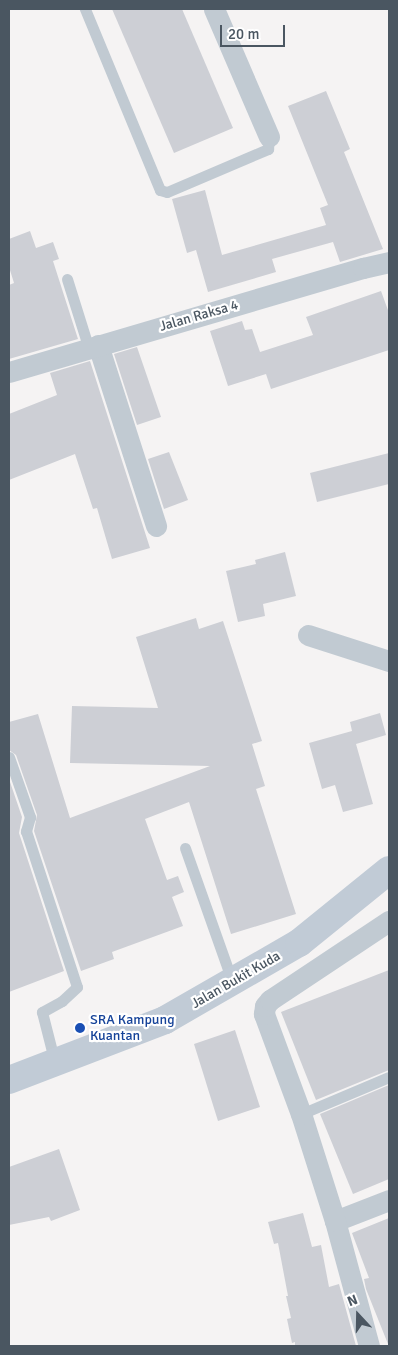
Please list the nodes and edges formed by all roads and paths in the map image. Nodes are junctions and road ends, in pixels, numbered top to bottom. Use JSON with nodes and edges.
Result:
{"nodes":[{"id":1,"x":85,"y":9,"type":"edge"},
{"id":2,"x":214,"y":9,"type":"edge"},
{"id":3,"x":269,"y":137,"type":"joint"},
{"id":4,"x":389,"y":262,"type":"edge"},
{"id":5,"x":67,"y":279,"type":"dead end"},
{"id":6,"x":93,"y":347,"type":"junction"},
{"id":7,"x":9,"y":370,"type":"edge"},
{"id":8,"x":156,"y":526,"type":"dead end"},
{"id":9,"x":308,"y":635,"type":"dead end"},
{"id":10,"x":389,"y":662,"type":"edge"},
{"id":11,"x":9,"y":757,"type":"edge"},
{"id":12,"x":185,"y":848,"type":"dead end"},
{"id":13,"x":389,"y":870,"type":"edge"},
{"id":14,"x":389,"y":921,"type":"edge"},
{"id":15,"x":233,"y":982,"type":"junction"},
{"id":16,"x":55,"y":1063,"type":"junction"},
{"id":17,"x":389,"y":1076,"type":"edge"},
{"id":18,"x":9,"y":1080,"type":"edge"},
{"id":19,"x":301,"y":1114,"type":"junction"},
{"id":20,"x":389,"y":1200,"type":"edge"},
{"id":21,"x":335,"y":1220,"type":"junction"},
{"id":22,"x":369,"y":1346,"type":"edge"}],
"edges":[{"from":1,"to":3,"type":"lane"},
{"from":2,"to":3,"type":"street"},
{"from":4,"to":6,"type":"street","name":"Jalan Raksa 4"},
{"from":5,"to":6,"type":"lane"},
{"from":6,"to":7,"type":"street","name":"Jalan Raksa 4"},
{"from":6,"to":8,"type":"street"},
{"from":9,"to":10,"type":"street"},
{"from":11,"to":16,"type":"lane"},
{"from":12,"to":15,"type":"lane"},
{"from":13,"to":15,"type":"street","name":"Jalan Bukit Kuda"},
{"from":14,"to":19,"type":"street"},
{"from":15,"to":16,"type":"street","name":"Jalan Bukit Kuda"},
{"from":16,"to":18,"type":"street","name":"Jalan Bukit Kuda"},
{"from":17,"to":19,"type":"lane"},
{"from":19,"to":21,"type":"street"},
{"from":20,"to":21,"type":"street"},
{"from":21,"to":22,"type":"street"}]}
